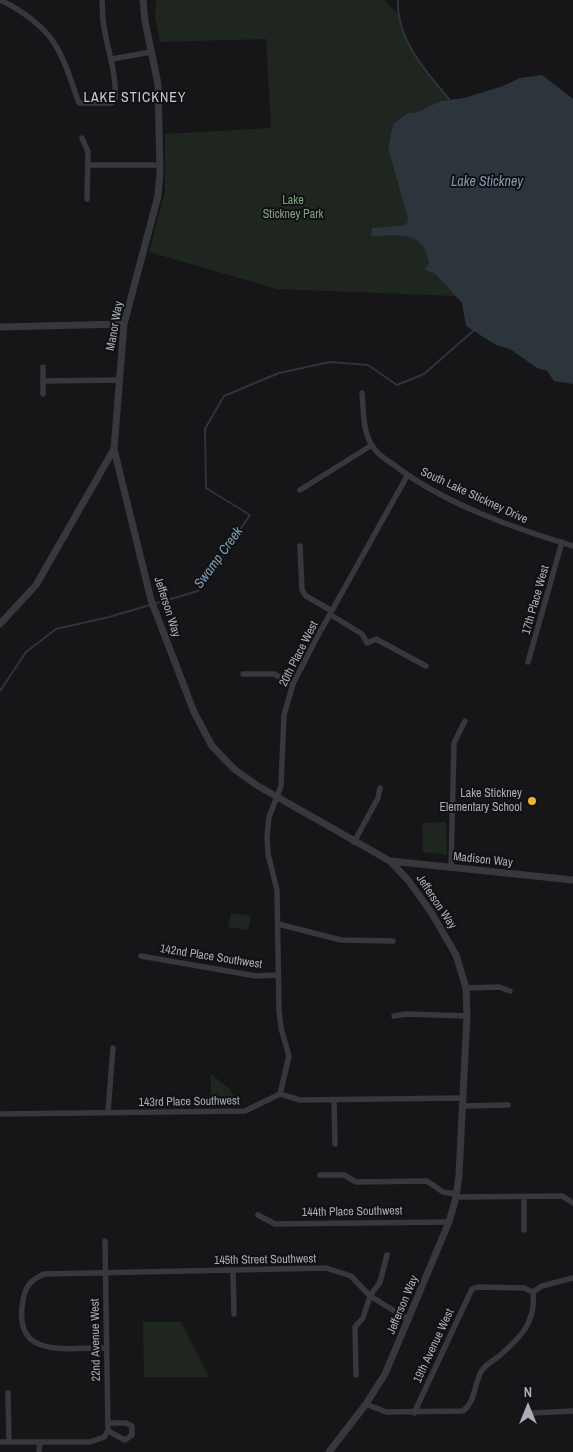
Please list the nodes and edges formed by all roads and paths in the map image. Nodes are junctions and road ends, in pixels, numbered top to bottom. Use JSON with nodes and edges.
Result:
{"nodes":[{"id":1,"x":0,"y":0,"type":"edge"},
{"id":2,"x":102,"y":0,"type":"edge"},
{"id":3,"x":143,"y":0,"type":"edge"},
{"id":4,"x":13,"y":2,"type":"edge"},
{"id":5,"x":152,"y":52,"type":"junction"},
{"id":6,"x":112,"y":59,"type":"junction"},
{"id":7,"x":82,"y":138,"type":"dead end"},
{"id":8,"x":88,"y":165,"type":"junction"},
{"id":9,"x":160,"y":165,"type":"junction"},
{"id":10,"x":87,"y":199,"type":"dead end"},
{"id":11,"x":124,"y":324,"type":"junction"},
{"id":12,"x":0,"y":327,"type":"edge"},
{"id":13,"x":43,"y":367,"type":"dead end"},
{"id":14,"x":119,"y":380,"type":"junction"},
{"id":15,"x":43,"y":381,"type":"junction"},
{"id":16,"x":362,"y":393,"type":"dead end"},
{"id":17,"x":43,"y":394,"type":"dead end"},
{"id":18,"x":372,"y":445,"type":"junction"},
{"id":19,"x":114,"y":449,"type":"junction"},
{"id":20,"x":407,"y":476,"type":"junction"},
{"id":21,"x":300,"y":490,"type":"dead end"},
{"id":22,"x":562,"y":542,"type":"junction"},
{"id":23,"x":300,"y":546,"type":"dead end"},
{"id":24,"x":573,"y":546,"type":"edge"},
{"id":25,"x":332,"y":613,"type":"junction"},
{"id":26,"x":0,"y":624,"type":"edge"},
{"id":27,"x":528,"y":662,"type":"dead end"},
{"id":28,"x":426,"y":666,"type":"dead end"},
{"id":29,"x":243,"y":674,"type":"dead end"},
{"id":30,"x":293,"y":684,"type":"junction"},
{"id":31,"x":465,"y":721,"type":"dead end"},
{"id":32,"x":380,"y":788,"type":"dead end"},
{"id":33,"x":276,"y":798,"type":"junction"},
{"id":34,"x":354,"y":842,"type":"junction"},
{"id":35,"x":390,"y":861,"type":"junction"},
{"id":36,"x":452,"y":868,"type":"junction"},
{"id":37,"x":573,"y":880,"type":"edge"},
{"id":38,"x":278,"y":924,"type":"junction"},
{"id":39,"x":393,"y":941,"type":"dead end"},
{"id":40,"x":141,"y":956,"type":"dead end"},
{"id":41,"x":278,"y":975,"type":"junction"},
{"id":42,"x":466,"y":988,"type":"junction"},
{"id":43,"x":510,"y":991,"type":"dead end"},
{"id":44,"x":394,"y":1016,"type":"dead end"},
{"id":45,"x":467,"y":1016,"type":"junction"},
{"id":46,"x":113,"y":1048,"type":"dead end"},
{"id":47,"x":280,"y":1094,"type":"junction"},
{"id":48,"x":463,"y":1098,"type":"junction"},
{"id":49,"x":334,"y":1100,"type":"junction"},
{"id":50,"x":508,"y":1105,"type":"dead end"},
{"id":51,"x":463,"y":1106,"type":"junction"},
{"id":52,"x":108,"y":1112,"type":"junction"},
{"id":53,"x":0,"y":1114,"type":"edge"},
{"id":54,"x":335,"y":1144,"type":"dead end"},
{"id":55,"x":320,"y":1175,"type":"dead end"},
{"id":56,"x":456,"y":1196,"type":"junction"},
{"id":57,"x":524,"y":1197,"type":"junction"},
{"id":58,"x":573,"y":1203,"type":"edge"},
{"id":59,"x":258,"y":1214,"type":"dead end"},
{"id":60,"x":449,"y":1222,"type":"junction"},
{"id":61,"x":524,"y":1230,"type":"dead end"},
{"id":62,"x":105,"y":1241,"type":"dead end"},
{"id":63,"x":387,"y":1256,"type":"dead end"},
{"id":64,"x":233,"y":1270,"type":"junction"},
{"id":65,"x":105,"y":1273,"type":"junction"},
{"id":66,"x":573,"y":1278,"type":"edge"},
{"id":67,"x":533,"y":1292,"type":"junction"},
{"id":68,"x":370,"y":1296,"type":"junction"},
{"id":69,"x":234,"y":1314,"type":"dead end"},
{"id":70,"x":409,"y":1320,"type":"junction"},
{"id":71,"x":106,"y":1348,"type":"junction"},
{"id":72,"x":356,"y":1375,"type":"dead end"},
{"id":73,"x":8,"y":1393,"type":"dead end"},
{"id":74,"x":366,"y":1404,"type":"junction"},
{"id":75,"x":573,"y":1411,"type":"edge"},
{"id":76,"x":414,"y":1412,"type":"junction"},
{"id":77,"x":532,"y":1413,"type":"dead end"},
{"id":78,"x":108,"y":1423,"type":"junction"},
{"id":79,"x":108,"y":1431,"type":"junction"},
{"id":80,"x":0,"y":1442,"type":"edge"},
{"id":81,"x":9,"y":1442,"type":"junction"},
{"id":82,"x":40,"y":1442,"type":"junction"},
{"id":83,"x":39,"y":1452,"type":"edge"},
{"id":84,"x":329,"y":1452,"type":"edge"}],
"edges":[{"from":1,"to":4,"type":"street"},
{"from":2,"to":6,"type":"street"},
{"from":3,"to":5,"type":"street","name":"Manor Way"},
{"from":4,"to":6,"type":"street"},
{"from":5,"to":6,"type":"street"},
{"from":5,"to":9,"type":"street","name":"Manor Way"},
{"from":7,"to":8,"type":"street"},
{"from":8,"to":9,"type":"street"},
{"from":8,"to":10,"type":"street"},
{"from":9,"to":11,"type":"street","name":"Manor Way"},
{"from":11,"to":12,"type":"street"},
{"from":11,"to":14,"type":"street","name":"Manor Way"},
{"from":13,"to":15,"type":"street"},
{"from":14,"to":15,"type":"street"},
{"from":14,"to":19,"type":"street","name":"Manor Way"},
{"from":15,"to":17,"type":"street"},
{"from":16,"to":18,"type":"street","name":"South Lake Stickney Drive"},
{"from":18,"to":20,"type":"street","name":"South Lake Stickney Drive"},
{"from":18,"to":21,"type":"street"},
{"from":19,"to":26,"type":"street","name":"Manor Way"},
{"from":19,"to":33,"type":"street","name":"Jefferson Way"},
{"from":20,"to":22,"type":"street","name":"South Lake Stickney Drive"},
{"from":20,"to":25,"type":"street","name":"20th Place West"},
{"from":22,"to":24,"type":"street","name":"South Lake Stickney Drive"},
{"from":22,"to":27,"type":"street","name":"17th Place West"},
{"from":23,"to":25,"type":"street"},
{"from":25,"to":28,"type":"street"},
{"from":25,"to":30,"type":"street","name":"20th Place West"},
{"from":29,"to":30,"type":"street"},
{"from":30,"to":33,"type":"street","name":"20th Place West"},
{"from":31,"to":36,"type":"street"},
{"from":32,"to":34,"type":"street"},
{"from":33,"to":34,"type":"street","name":"Jefferson Way"},
{"from":33,"to":38,"type":"street","name":"20th Place West"},
{"from":34,"to":35,"type":"street","name":"Jefferson Way"},
{"from":35,"to":36,"type":"street","name":"Madison Way"},
{"from":35,"to":42,"type":"street","name":"Jefferson Way"},
{"from":36,"to":37,"type":"street","name":"Madison Way"},
{"from":38,"to":39,"type":"street"},
{"from":38,"to":41,"type":"street","name":"20th Place West"},
{"from":40,"to":41,"type":"street","name":"142nd Place Southwest"},
{"from":41,"to":47,"type":"street","name":"20th Place West"},
{"from":42,"to":43,"type":"street"},
{"from":42,"to":45,"type":"street","name":"Jefferson Way"},
{"from":44,"to":45,"type":"street"},
{"from":45,"to":48,"type":"street","name":"Jefferson Way"},
{"from":46,"to":52,"type":"street"},
{"from":47,"to":49,"type":"street"},
{"from":47,"to":52,"type":"street","name":"143rd Place Southwest"},
{"from":48,"to":49,"type":"street"},
{"from":48,"to":51,"type":"street","name":"Jefferson Way"},
{"from":49,"to":54,"type":"street"},
{"from":50,"to":51,"type":"street"},
{"from":51,"to":56,"type":"street","name":"Jefferson Way"},
{"from":52,"to":53,"type":"street","name":"143rd Place Southwest"},
{"from":55,"to":56,"type":"street"},
{"from":56,"to":57,"type":"street"},
{"from":56,"to":60,"type":"street","name":"Jefferson Way"},
{"from":57,"to":58,"type":"street"},
{"from":57,"to":61,"type":"street"},
{"from":59,"to":60,"type":"street","name":"144th Place Southwest"},
{"from":60,"to":70,"type":"street","name":"Jefferson Way"},
{"from":62,"to":65,"type":"street","name":"22nd Avenue West"},
{"from":63,"to":68,"type":"street"},
{"from":64,"to":65,"type":"street","name":"145th Street Southwest"},
{"from":64,"to":68,"type":"street","name":"145th Street Southwest"},
{"from":64,"to":69,"type":"street"},
{"from":65,"to":71,"type":"street","name":"22nd Avenue West"},
{"from":65,"to":71,"type":"street","name":"145th Street Southwest"},
{"from":66,"to":67,"type":"street"},
{"from":67,"to":76,"type":"street"},
{"from":67,"to":76,"type":"street","name":"19th Avenue West"},
{"from":68,"to":70,"type":"street","name":"145th Street Southwest"},
{"from":68,"to":72,"type":"street"},
{"from":70,"to":74,"type":"street","name":"Jefferson Way"},
{"from":71,"to":78,"type":"street","name":"22nd Avenue West"},
{"from":73,"to":81,"type":"street"},
{"from":74,"to":76,"type":"street"},
{"from":74,"to":84,"type":"street","name":"Jefferson Way"},
{"from":75,"to":77,"type":"street"},
{"from":78,"to":79,"type":"street","name":"22nd Avenue West"},
{"from":78,"to":79,"type":"street"},
{"from":79,"to":82,"type":"street"},
{"from":80,"to":81,"type":"street"},
{"from":81,"to":82,"type":"street"},
{"from":82,"to":83,"type":"street"}]}
